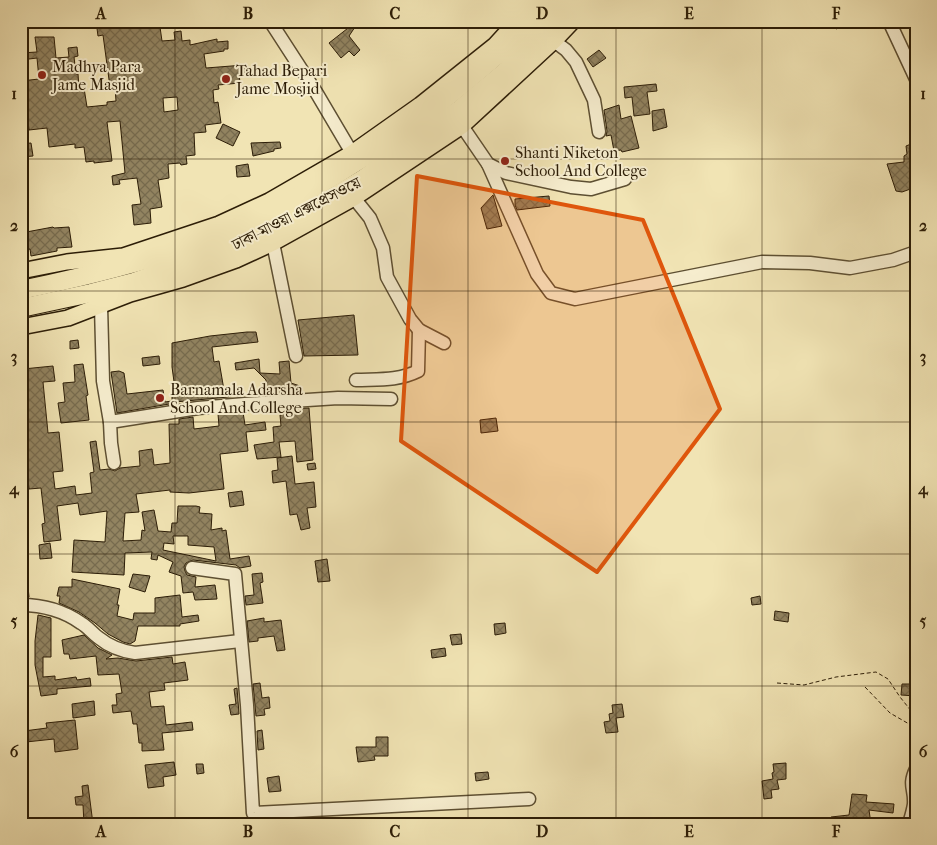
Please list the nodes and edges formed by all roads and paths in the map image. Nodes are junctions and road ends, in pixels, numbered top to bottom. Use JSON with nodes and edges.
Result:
{"nodes":[{"id":1,"x":270,"y":21,"type":"edge"},
{"id":2,"x":517,"y":21,"type":"edge"},
{"id":3,"x":534,"y":21,"type":"edge"},
{"id":4,"x":552,"y":21,"type":"edge"},
{"id":5,"x":573,"y":21,"type":"edge"},
{"id":6,"x":889,"y":21,"type":"edge"},
{"id":7,"x":554,"y":41,"type":"junction"},
{"id":8,"x":916,"y":79,"type":"edge"},
{"id":9,"x":462,"y":126,"type":"junction"},
{"id":10,"x":598,"y":132,"type":"dead end"},
{"id":11,"x":352,"y":153,"type":"junction"},
{"id":12,"x":488,"y":164,"type":"junction"},
{"id":13,"x":625,"y":179,"type":"dead end"},
{"id":14,"x":354,"y":198,"type":"junction"},
{"id":15,"x":273,"y":243,"type":"junction"},
{"id":16,"x":916,"y":252,"type":"edge"},
{"id":17,"x":21,"y":271,"type":"edge"},
{"id":18,"x":21,"y":290,"type":"edge"},
{"id":19,"x":101,"y":306,"type":"junction"},
{"id":20,"x":21,"y":308,"type":"edge"},
{"id":21,"x":21,"y":327,"type":"edge"},
{"id":22,"x":419,"y":330,"type":"junction"},
{"id":23,"x":444,"y":343,"type":"dead end"},
{"id":24,"x":296,"y":356,"type":"dead end"},
{"id":25,"x":356,"y":380,"type":"dead end"},
{"id":26,"x":392,"y":399,"type":"dead end"},
{"id":27,"x":110,"y":422,"type":"junction"},
{"id":28,"x":114,"y":463,"type":"dead end"},
{"id":29,"x":192,"y":568,"type":"dead end"},
{"id":30,"x":21,"y":605,"type":"edge"},
{"id":31,"x":240,"y":641,"type":"junction"},
{"id":32,"x":777,"y":683,"type":"dead end"},
{"id":33,"x":865,"y":687,"type":"dead end"},
{"id":34,"x":916,"y":717,"type":"edge"},
{"id":35,"x":916,"y":728,"type":"edge"},
{"id":36,"x":916,"y":769,"type":"edge"},
{"id":37,"x":529,"y":799,"type":"dead end"},
{"id":38,"x":909,"y":824,"type":"edge"}],
"edges":[{"from":1,"to":11,"type":"street"},
{"from":2,"to":11,"type":"main road"},
{"from":3,"to":18,"type":"highway","name":"ঢাকা-মাওয়া এক্সপ্রেসওয়ে"},
{"from":4,"to":20,"type":"highway","name":"ঢাকা-মাওয়া এক্সপ্রেসওয়ে"},
{"from":5,"to":7,"type":"main road"},
{"from":6,"to":8,"type":"street"},
{"from":7,"to":9,"type":"main road"},
{"from":7,"to":10,"type":"street"},
{"from":9,"to":12,"type":"street"},
{"from":9,"to":14,"type":"main road"},
{"from":11,"to":17,"type":"main road"},
{"from":12,"to":13,"type":"street"},
{"from":12,"to":16,"type":"street"},
{"from":14,"to":15,"type":"main road"},
{"from":14,"to":22,"type":"street"},
{"from":15,"to":19,"type":"main road"},
{"from":15,"to":24,"type":"street"},
{"from":19,"to":21,"type":"main road"},
{"from":19,"to":27,"type":"street"},
{"from":22,"to":23,"type":"street"},
{"from":22,"to":25,"type":"street"},
{"from":26,"to":27,"type":"street"},
{"from":27,"to":28,"type":"street"},
{"from":29,"to":31,"type":"street"},
{"from":30,"to":31,"type":"street"},
{"from":31,"to":37,"type":"street"},
{"from":32,"to":34,"type":"path"},
{"from":33,"to":35,"type":"path"},
{"from":36,"to":38,"type":"street"}]}
